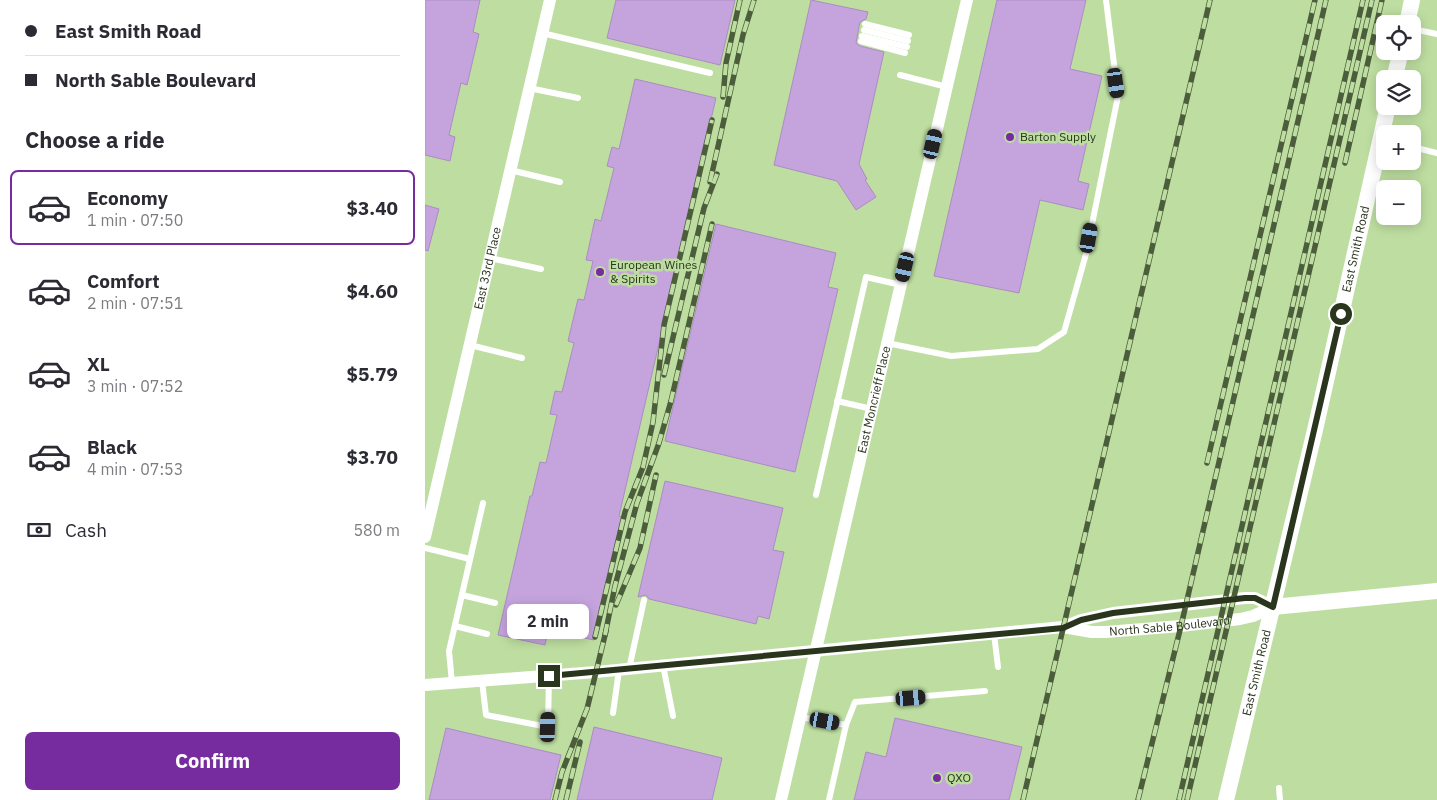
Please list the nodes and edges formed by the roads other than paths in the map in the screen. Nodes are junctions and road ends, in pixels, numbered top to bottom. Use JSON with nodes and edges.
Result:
{"nodes":[{"id":1,"x":550,"y":0,"type":"edge"},
{"id":2,"x":967,"y":0,"type":"edge"},
{"id":3,"x":1105,"y":0,"type":"edge"},
{"id":4,"x":1413,"y":0,"type":"edge"},
{"id":5,"x":1409,"y":15,"type":"edge"},
{"id":6,"x":1421,"y":31,"type":"edge"},
{"id":7,"x":542,"y":34,"type":"junction"},
{"id":8,"x":1437,"y":34,"type":"edge"},
{"id":9,"x":907,"y":44,"type":"joint"},
{"id":10,"x":710,"y":72,"type":"dead end"},
{"id":11,"x":900,"y":75,"type":"dead end"},
{"id":12,"x":947,"y":86,"type":"junction"},
{"id":13,"x":529,"y":88,"type":"junction"},
{"id":14,"x":578,"y":98,"type":"dead end"},
{"id":15,"x":1421,"y":149,"type":"edge"},
{"id":16,"x":1437,"y":153,"type":"edge"},
{"id":17,"x":510,"y":170,"type":"junction"},
{"id":18,"x":1376,"y":170,"type":"edge"},
{"id":19,"x":560,"y":182,"type":"dead end"},
{"id":20,"x":490,"y":258,"type":"junction"},
{"id":21,"x":541,"y":270,"type":"dead end"},
{"id":22,"x":901,"y":285,"type":"junction"},
{"id":23,"x":887,"y":343,"type":"junction"},
{"id":24,"x":470,"y":345,"type":"junction"},
{"id":25,"x":522,"y":358,"type":"dead end"},
{"id":26,"x":837,"y":401,"type":"junction"},
{"id":27,"x":872,"y":409,"type":"junction"},
{"id":28,"x":816,"y":494,"type":"dead end"},
{"id":29,"x":483,"y":503,"type":"dead end"},
{"id":30,"x":425,"y":537,"type":"edge"},
{"id":31,"x":425,"y":548,"type":"edge"},
{"id":32,"x":470,"y":559,"type":"junction"},
{"id":33,"x":1437,"y":591,"type":"edge"},
{"id":34,"x":462,"y":595,"type":"junction"},
{"id":35,"x":644,"y":600,"type":"dead end"},
{"id":36,"x":495,"y":603,"type":"dead end"},
{"id":37,"x":1273,"y":607,"type":"junction"},
{"id":38,"x":455,"y":626,"type":"junction"},
{"id":39,"x":1063,"y":628,"type":"junction"},
{"id":40,"x":487,"y":634,"type":"dead end"},
{"id":41,"x":994,"y":634,"type":"junction"},
{"id":42,"x":816,"y":651,"type":"junction"},
{"id":43,"x":663,"y":665,"type":"junction"},
{"id":44,"x":998,"y":667,"type":"dead end"},
{"id":45,"x":624,"y":669,"type":"junction"},
{"id":46,"x":549,"y":676,"type":"junction"},
{"id":47,"x":482,"y":681,"type":"junction"},
{"id":48,"x":452,"y":683,"type":"junction"},
{"id":49,"x":425,"y":685,"type":"edge"},
{"id":50,"x":985,"y":691,"type":"dead end"},
{"id":51,"x":613,"y":713,"type":"dead end"},
{"id":52,"x":673,"y":716,"type":"dead end"},
{"id":53,"x":800,"y":717,"type":"junction"},
{"id":54,"x":846,"y":725,"type":"junction"},
{"id":55,"x":1279,"y":788,"type":"dead end"},
{"id":56,"x":781,"y":800,"type":"edge"},
{"id":57,"x":829,"y":800,"type":"edge"},
{"id":58,"x":1226,"y":800,"type":"edge"},
{"id":59,"x":1280,"y":800,"type":"edge"}],
"edges":[{"from":1,"to":7,"type":"street","name":"East 33rd Place"},
{"from":2,"to":12,"type":"street","name":"East Moncrieff Place"},
{"from":3,"to":23,"type":"lane"},
{"from":4,"to":5,"type":"street"},
{"from":6,"to":8,"type":"lane"},
{"from":7,"to":10,"type":"lane"},
{"from":7,"to":13,"type":"street","name":"East 33rd Place"},
{"from":9,"to":9,"type":"lane"},
{"from":11,"to":12,"type":"lane"},
{"from":12,"to":22,"type":"street","name":"East Moncrieff Place"},
{"from":13,"to":14,"type":"lane"},
{"from":13,"to":17,"type":"street","name":"East 33rd Place"},
{"from":15,"to":16,"type":"lane"},
{"from":17,"to":19,"type":"lane"},
{"from":17,"to":20,"type":"street","name":"East 33rd Place"},
{"from":18,"to":37,"type":"street","name":"East Smith Road"},
{"from":20,"to":21,"type":"lane"},
{"from":20,"to":24,"type":"street","name":"East 33rd Place"},
{"from":22,"to":23,"type":"street","name":"East Moncrieff Place"},
{"from":22,"to":26,"type":"lane"},
{"from":23,"to":27,"type":"street","name":"East Moncrieff Place"},
{"from":24,"to":25,"type":"lane"},
{"from":24,"to":30,"type":"street","name":"East 33rd Place"},
{"from":26,"to":27,"type":"lane"},
{"from":26,"to":28,"type":"lane"},
{"from":27,"to":42,"type":"street","name":"East Moncrieff Place"},
{"from":29,"to":32,"type":"lane"},
{"from":31,"to":32,"type":"lane"},
{"from":32,"to":34,"type":"lane"},
{"from":33,"to":37,"type":"street","name":"North Sable Boulevard"},
{"from":34,"to":36,"type":"lane"},
{"from":34,"to":38,"type":"lane"},
{"from":35,"to":45,"type":"lane"},
{"from":37,"to":39,"type":"street","name":"North Sable Boulevard"},
{"from":37,"to":39,"type":"street","name":"North Sable Boulevard"},
{"from":37,"to":58,"type":"street","name":"East Smith Road"},
{"from":38,"to":40,"type":"lane"},
{"from":38,"to":48,"type":"lane"},
{"from":39,"to":41,"type":"street","name":"North Sable Boulevard"},
{"from":41,"to":42,"type":"street","name":"North Sable Boulevard"},
{"from":41,"to":44,"type":"lane"},
{"from":42,"to":43,"type":"street","name":"North Sable Boulevard"},
{"from":42,"to":53,"type":"street","name":"East Moncrieff Place"},
{"from":43,"to":45,"type":"street","name":"North Sable Boulevard"},
{"from":43,"to":52,"type":"lane"},
{"from":45,"to":46,"type":"street","name":"North Sable Boulevard"},
{"from":45,"to":51,"type":"lane"},
{"from":46,"to":47,"type":"street","name":"North Sable Boulevard"},
{"from":46,"to":47,"type":"lane"},
{"from":47,"to":48,"type":"street","name":"North Sable Boulevard"},
{"from":48,"to":49,"type":"street","name":"North Sable Boulevard"},
{"from":50,"to":54,"type":"lane"},
{"from":53,"to":54,"type":"lane"},
{"from":53,"to":56,"type":"street","name":"East Moncrieff Place"},
{"from":54,"to":57,"type":"lane"},
{"from":55,"to":59,"type":"lane"}]}
